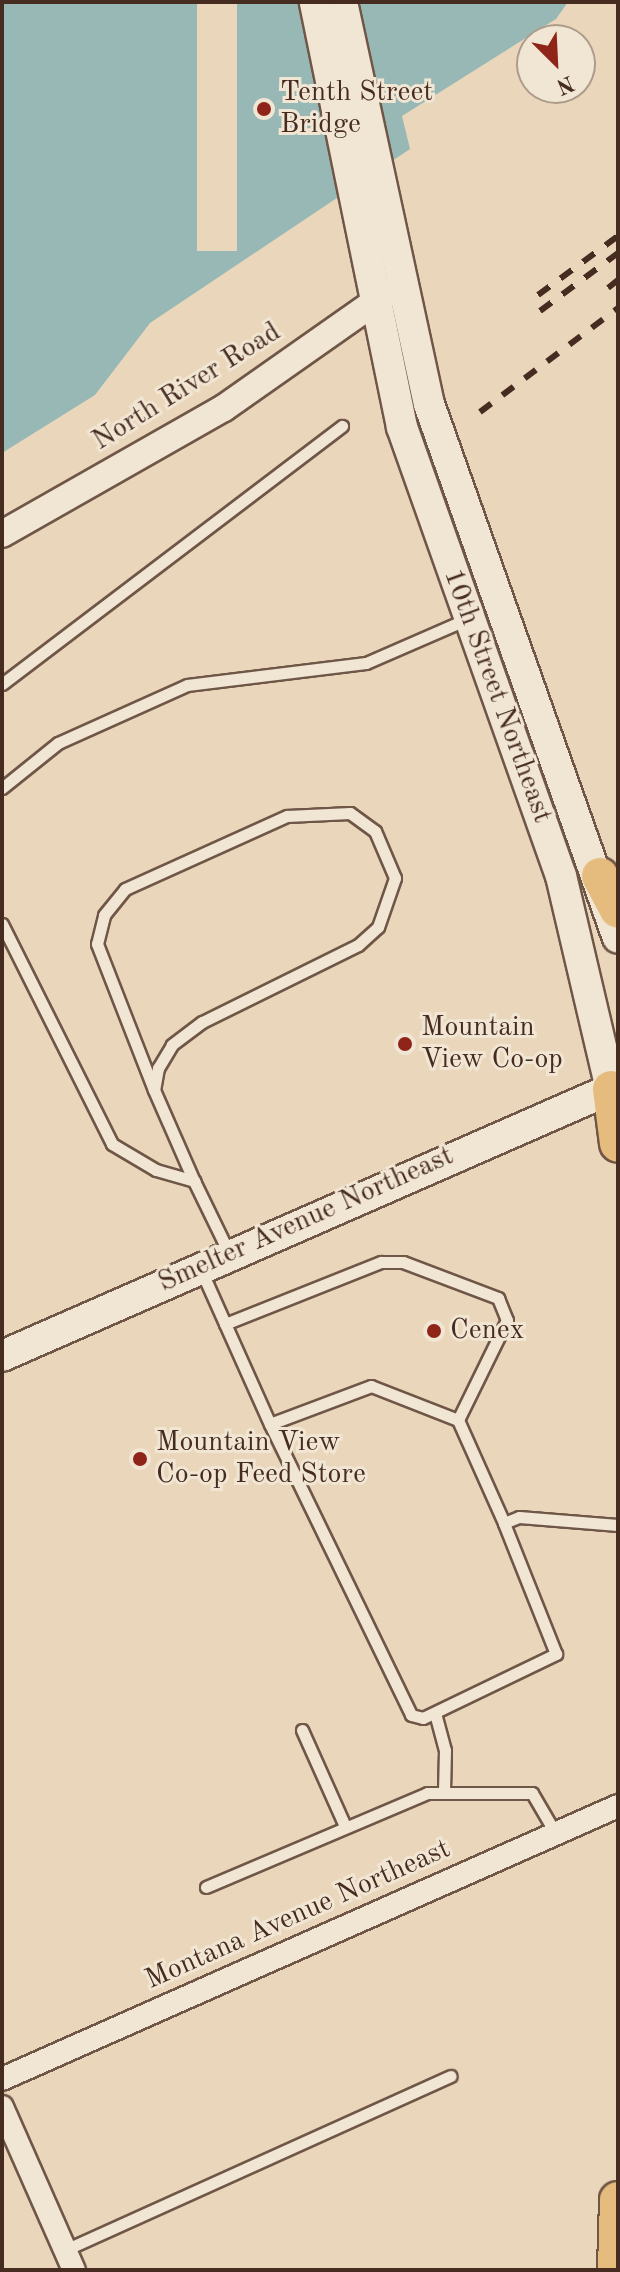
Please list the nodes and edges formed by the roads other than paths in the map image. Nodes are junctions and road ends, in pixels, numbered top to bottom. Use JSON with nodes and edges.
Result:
{"nodes":[{"id":1,"x":315,"y":2,"type":"edge"},
{"id":2,"x":342,"y":2,"type":"edge"},
{"id":3,"x":400,"y":285,"type":"junction"},
{"id":4,"x":373,"y":306,"type":"junction"},
{"id":5,"x":342,"y":426,"type":"dead end"},
{"id":6,"x":2,"y":534,"type":"edge"},
{"id":7,"x":469,"y":618,"type":"junction"},
{"id":8,"x":2,"y":684,"type":"edge"},
{"id":9,"x":2,"y":788,"type":"edge"},
{"id":10,"x":600,"y":876,"type":"junction"},
{"id":11,"x":618,"y":910,"type":"edge"},
{"id":12,"x":2,"y":924,"type":"edge"},
{"id":13,"x":618,"y":938,"type":"edge"},
{"id":14,"x":616,"y":1087,"type":"edge"},
{"id":15,"x":154,"y":1090,"type":"junction"},
{"id":16,"x":618,"y":1144,"type":"edge"},
{"id":17,"x":194,"y":1181,"type":"junction"},
{"id":18,"x":229,"y":1253,"type":"junction"},
{"id":19,"x":199,"y":1266,"type":"junction"},
{"id":20,"x":225,"y":1324,"type":"junction"},
{"id":21,"x":2,"y":1356,"type":"edge"},
{"id":22,"x":458,"y":1420,"type":"junction"},
{"id":23,"x":270,"y":1424,"type":"junction"},
{"id":24,"x":504,"y":1523,"type":"junction"},
{"id":25,"x":618,"y":1525,"type":"edge"},
{"id":26,"x":435,"y":1713,"type":"junction"},
{"id":27,"x":302,"y":1730,"type":"dead end"},
{"id":28,"x":444,"y":1792,"type":"junction"},
{"id":29,"x":618,"y":1806,"type":"edge"},
{"id":30,"x":344,"y":1824,"type":"junction"},
{"id":31,"x":556,"y":1834,"type":"junction"},
{"id":32,"x":206,"y":1887,"type":"dead end"},
{"id":33,"x":451,"y":2076,"type":"dead end"},
{"id":34,"x":2,"y":2079,"type":"edge"},
{"id":35,"x":2,"y":2107,"type":"edge"},
{"id":36,"x":618,"y":2200,"type":"edge"},
{"id":37,"x":69,"y":2260,"type":"edge"},
{"id":38,"x":616,"y":2270,"type":"edge"}],
"edges":[{"from":1,"to":4,"type":"main road","name":"10th Street Northeast"},
{"from":2,"to":3,"type":"main road","name":"10th Street Northeast"},
{"from":3,"to":4,"type":"street","name":"North River Road"},
{"from":3,"to":10,"type":"main road","name":"10th Street Northeast"},
{"from":4,"to":6,"type":"street","name":"North River Road"},
{"from":4,"to":7,"type":"main road","name":"10th Street Northeast"},
{"from":5,"to":8,"type":"lane"},
{"from":7,"to":9,"type":"lane"},
{"from":7,"to":14,"type":"main road","name":"10th Street Northeast"},
{"from":10,"to":11,"type":"highway"},
{"from":10,"to":13,"type":"main road","name":"10th Street Northeast"},
{"from":12,"to":17,"type":"lane"},
{"from":14,"to":16,"type":"highway"},
{"from":14,"to":18,"type":"main road","name":"Smelter Avenue Northeast"},
{"from":15,"to":15,"type":"lane"},
{"from":15,"to":17,"type":"lane"},
{"from":17,"to":18,"type":"lane"},
{"from":18,"to":19,"type":"main road","name":"Smelter Avenue Northeast"},
{"from":19,"to":20,"type":"lane"},
{"from":19,"to":21,"type":"main road","name":"Smelter Avenue Northeast"},
{"from":20,"to":22,"type":"lane"},
{"from":20,"to":23,"type":"lane"},
{"from":22,"to":23,"type":"lane"},
{"from":22,"to":24,"type":"lane"},
{"from":23,"to":26,"type":"lane"},
{"from":24,"to":25,"type":"lane"},
{"from":24,"to":26,"type":"lane"},
{"from":26,"to":28,"type":"lane"},
{"from":27,"to":30,"type":"lane"},
{"from":28,"to":30,"type":"lane"},
{"from":28,"to":31,"type":"lane"},
{"from":29,"to":31,"type":"street","name":"Montana Avenue Northeast"},
{"from":30,"to":32,"type":"lane"},
{"from":31,"to":34,"type":"street","name":"Montana Avenue Northeast"},
{"from":33,"to":37,"type":"lane"},
{"from":35,"to":37,"type":"street"},
{"from":36,"to":38,"type":"highway"}]}
